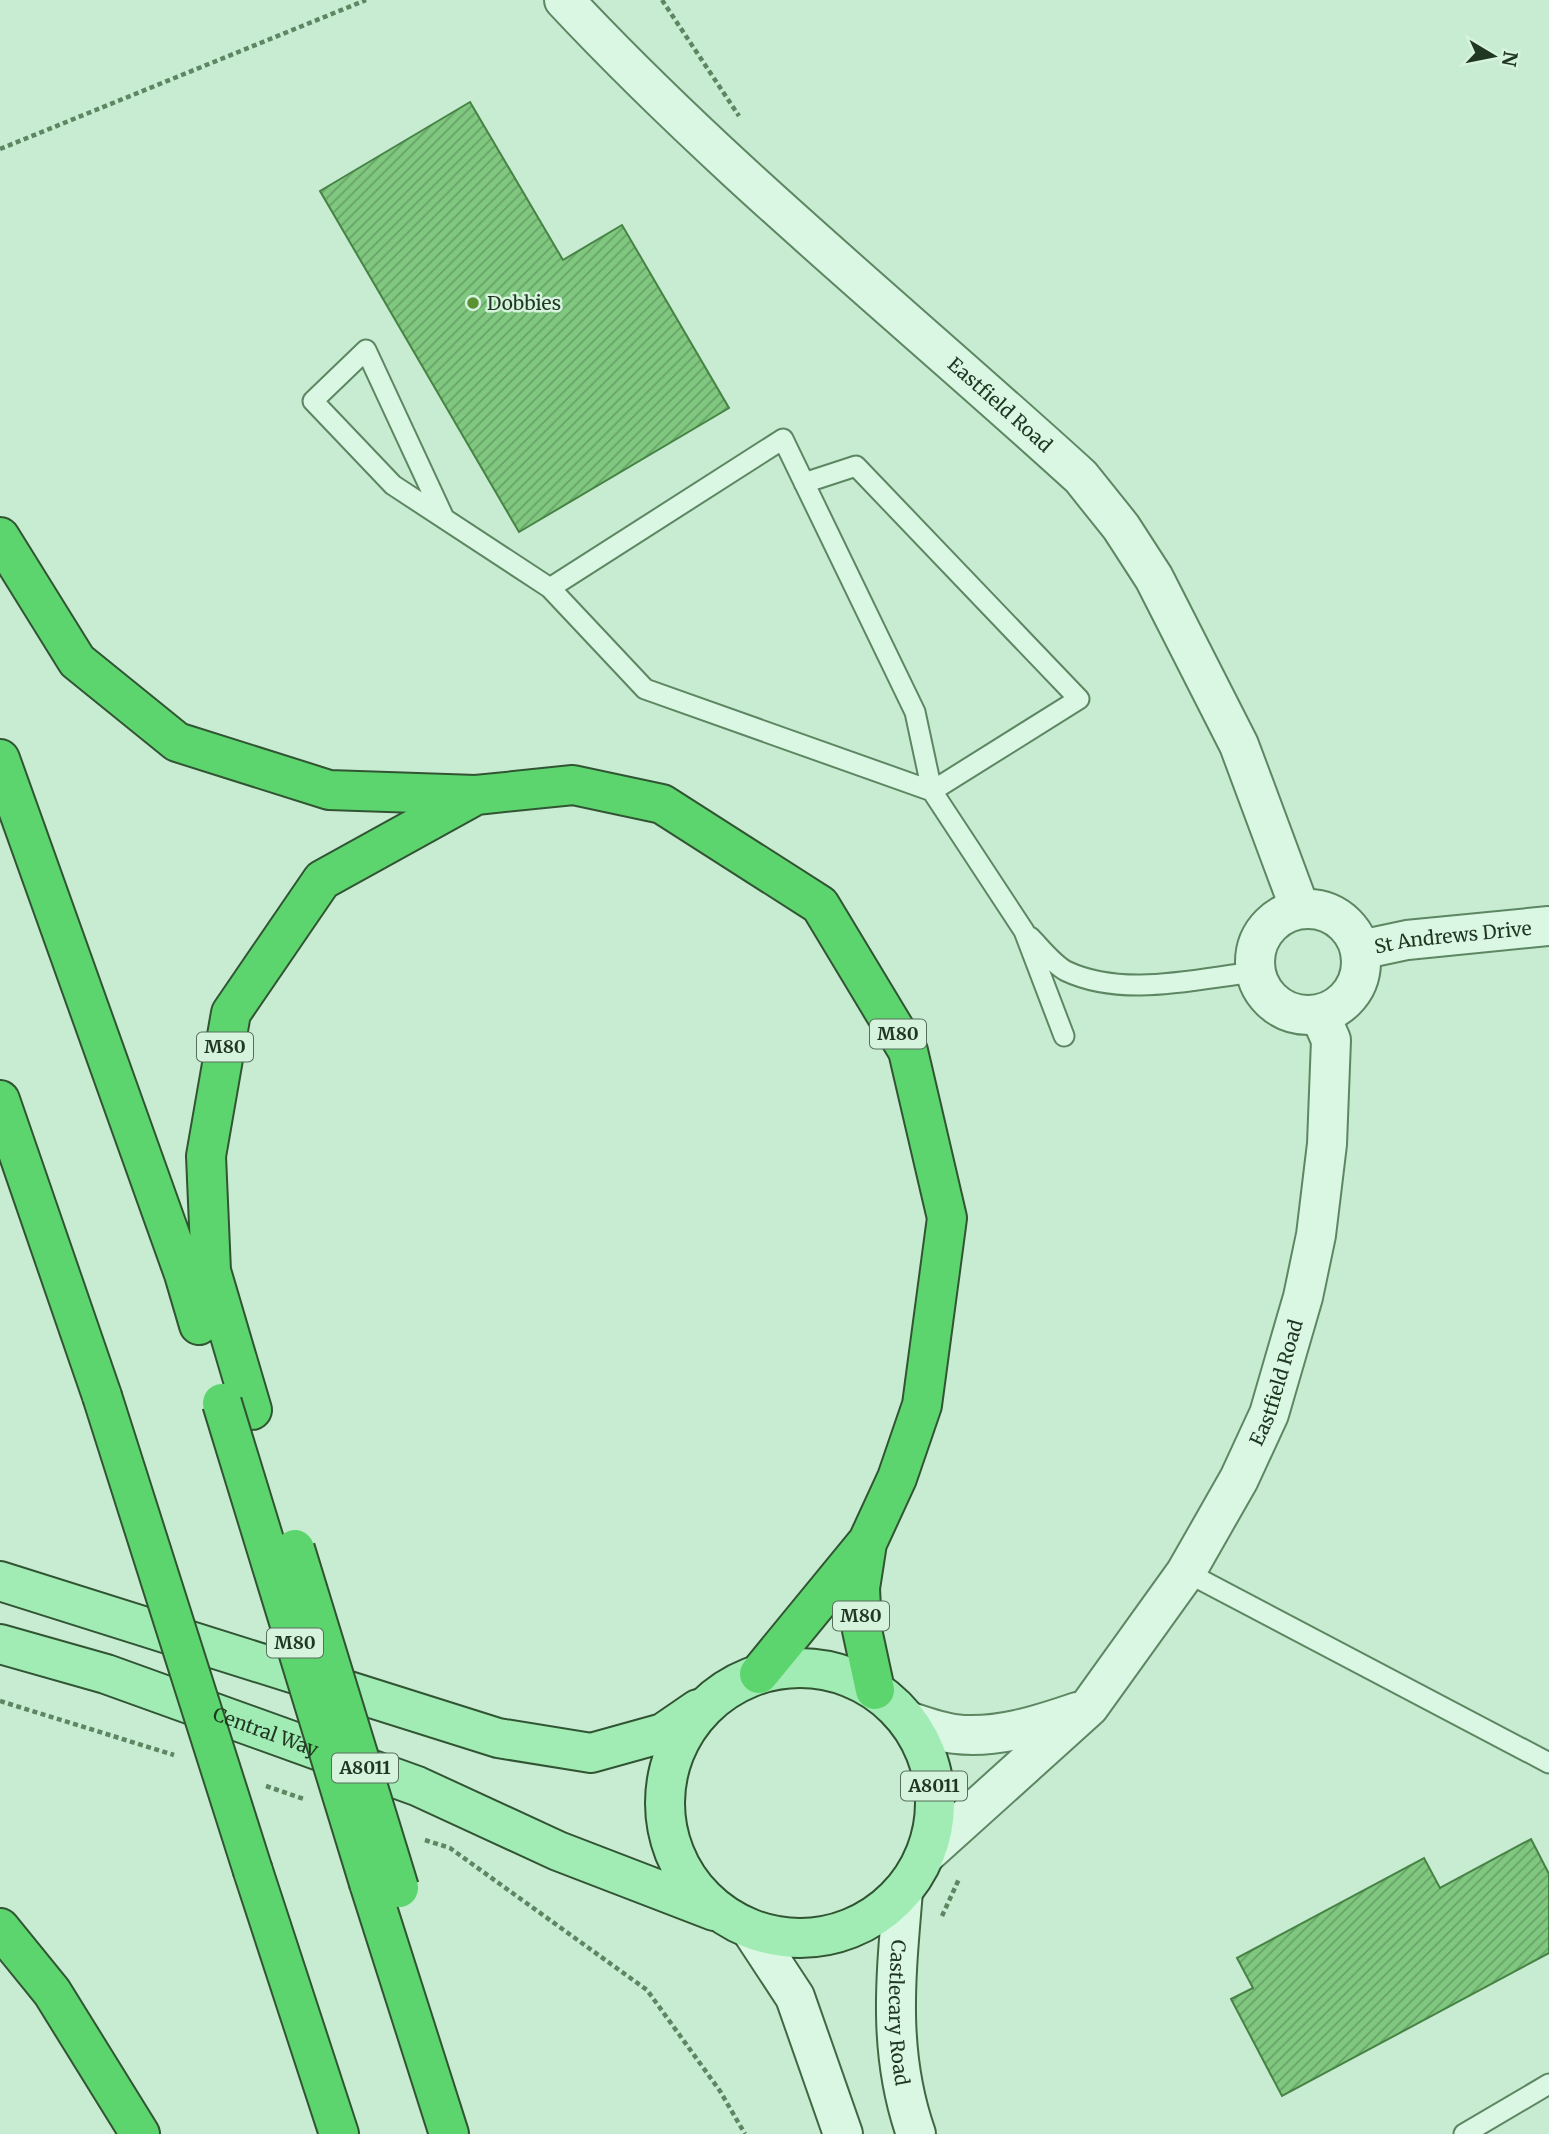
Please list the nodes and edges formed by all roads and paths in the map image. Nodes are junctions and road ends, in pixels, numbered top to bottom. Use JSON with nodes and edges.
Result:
{"nodes":[{"id":1,"x":366,"y":0,"type":"edge"},
{"id":2,"x":564,"y":0,"type":"edge"},
{"id":3,"x":662,"y":0,"type":"edge"},
{"id":4,"x":745,"y":124,"type":"dead end"},
{"id":5,"x":0,"y":149,"type":"edge"},
{"id":6,"x":804,"y":483,"type":"junction"},
{"id":7,"x":444,"y":518,"type":"junction"},
{"id":8,"x":0,"y":537,"type":"edge"},
{"id":9,"x":550,"y":587,"type":"junction"},
{"id":10,"x":0,"y":759,"type":"edge"},
{"id":11,"x":932,"y":791,"type":"junction"},
{"id":12,"x":476,"y":795,"type":"junction"},
{"id":13,"x":1300,"y":909,"type":"junction"},
{"id":14,"x":1549,"y":926,"type":"edge"},
{"id":15,"x":1024,"y":931,"type":"junction"},
{"id":16,"x":1360,"y":950,"type":"junction"},
{"id":17,"x":1255,"y":972,"type":"junction"},
{"id":18,"x":1320,"y":1015,"type":"junction"},
{"id":19,"x":1065,"y":1036,"type":"dead end"},
{"id":20,"x":0,"y":1100,"type":"edge"},
{"id":21,"x":237,"y":1406,"type":"junction"},
{"id":22,"x":868,"y":1541,"type":"junction"},
{"id":23,"x":1186,"y":1572,"type":"junction"},
{"id":24,"x":0,"y":1581,"type":"edge"},
{"id":25,"x":0,"y":1644,"type":"edge"},
{"id":26,"x":759,"y":1674,"type":"junction"},
{"id":27,"x":875,"y":1690,"type":"junction"},
{"id":28,"x":710,"y":1701,"type":"junction"},
{"id":29,"x":1089,"y":1707,"type":"junction"},
{"id":30,"x":908,"y":1721,"type":"junction"},
{"id":31,"x":1549,"y":1763,"type":"edge"},
{"id":32,"x":925,"y":1855,"type":"junction"},
{"id":33,"x":962,"y":1872,"type":"dead end"},
{"id":34,"x":384,"y":1885,"type":"junction"},
{"id":35,"x":903,"y":1891,"type":"junction"},
{"id":36,"x":940,"y":1921,"type":"dead end"},
{"id":37,"x":736,"y":1922,"type":"junction"},
{"id":38,"x":0,"y":1928,"type":"edge"},
{"id":39,"x":1549,"y":2084,"type":"edge"},
{"id":40,"x":140,"y":2134,"type":"edge"},
{"id":41,"x":340,"y":2134,"type":"edge"},
{"id":42,"x":449,"y":2134,"type":"edge"},
{"id":43,"x":461,"y":2134,"type":"edge"},
{"id":44,"x":843,"y":2134,"type":"edge"},
{"id":45,"x":916,"y":2134,"type":"edge"},
{"id":46,"x":1464,"y":2134,"type":"edge"}],
"edges":[{"from":1,"to":5,"type":"path"},
{"from":2,"to":13,"type":"street","name":"Eastfield Road"},
{"from":3,"to":4,"type":"path"},
{"from":6,"to":9,"type":"lane"},
{"from":6,"to":11,"type":"lane"},
{"from":6,"to":11,"type":"lane"},
{"from":7,"to":7,"type":"lane"},
{"from":7,"to":9,"type":"lane"},
{"from":8,"to":12,"type":"highway","number":"M80"},
{"from":9,"to":11,"type":"lane"},
{"from":10,"to":21,"type":"highway","number":"M80"},
{"from":11,"to":15,"type":"lane"},
{"from":12,"to":21,"type":"highway","number":"M80"},
{"from":12,"to":22,"type":"highway","number":"M80"},
{"from":13,"to":16,"type":"street"},
{"from":13,"to":17,"type":"street"},
{"from":14,"to":16,"type":"street","name":"St Andrews Drive"},
{"from":15,"to":17,"type":"lane"},
{"from":15,"to":19,"type":"lane"},
{"from":16,"to":18,"type":"street"},
{"from":17,"to":18,"type":"street"},
{"from":18,"to":23,"type":"street","name":"Eastfield Road"},
{"from":20,"to":41,"type":"highway","bridge":true},
{"from":21,"to":34,"type":"highway","number":"M80","bridge":true},
{"from":22,"to":26,"type":"highway","number":"M80"},
{"from":22,"to":27,"type":"highway","number":"M80"},
{"from":23,"to":29,"type":"street","name":"Eastfield Road"},
{"from":23,"to":31,"type":"lane"},
{"from":24,"to":28,"type":"main road","number":"A8011"},
{"from":25,"to":37,"type":"main road","name":"Central Way","number":"A8011"},
{"from":26,"to":27,"type":"main road","number":"A8011"},
{"from":26,"to":28,"type":"main road","number":"A8011"},
{"from":27,"to":30,"type":"main road","number":"A8011"},
{"from":28,"to":37,"type":"main road","number":"A8011"},
{"from":29,"to":30,"type":"street"},
{"from":29,"to":32,"type":"street","name":"Eastfield Road"},
{"from":30,"to":32,"type":"main road","number":"A8011"},
{"from":32,"to":35,"type":"main road","number":"A8011"},
{"from":33,"to":36,"type":"path"},
{"from":34,"to":42,"type":"highway","number":"M80"},
{"from":34,"to":43,"type":"highway","number":"M80"},
{"from":35,"to":37,"type":"main road","number":"A8011"},
{"from":35,"to":45,"type":"street","name":"Castlecary Road"},
{"from":37,"to":44,"type":"street"},
{"from":38,"to":40,"type":"highway"},
{"from":39,"to":46,"type":"lane"}]}
